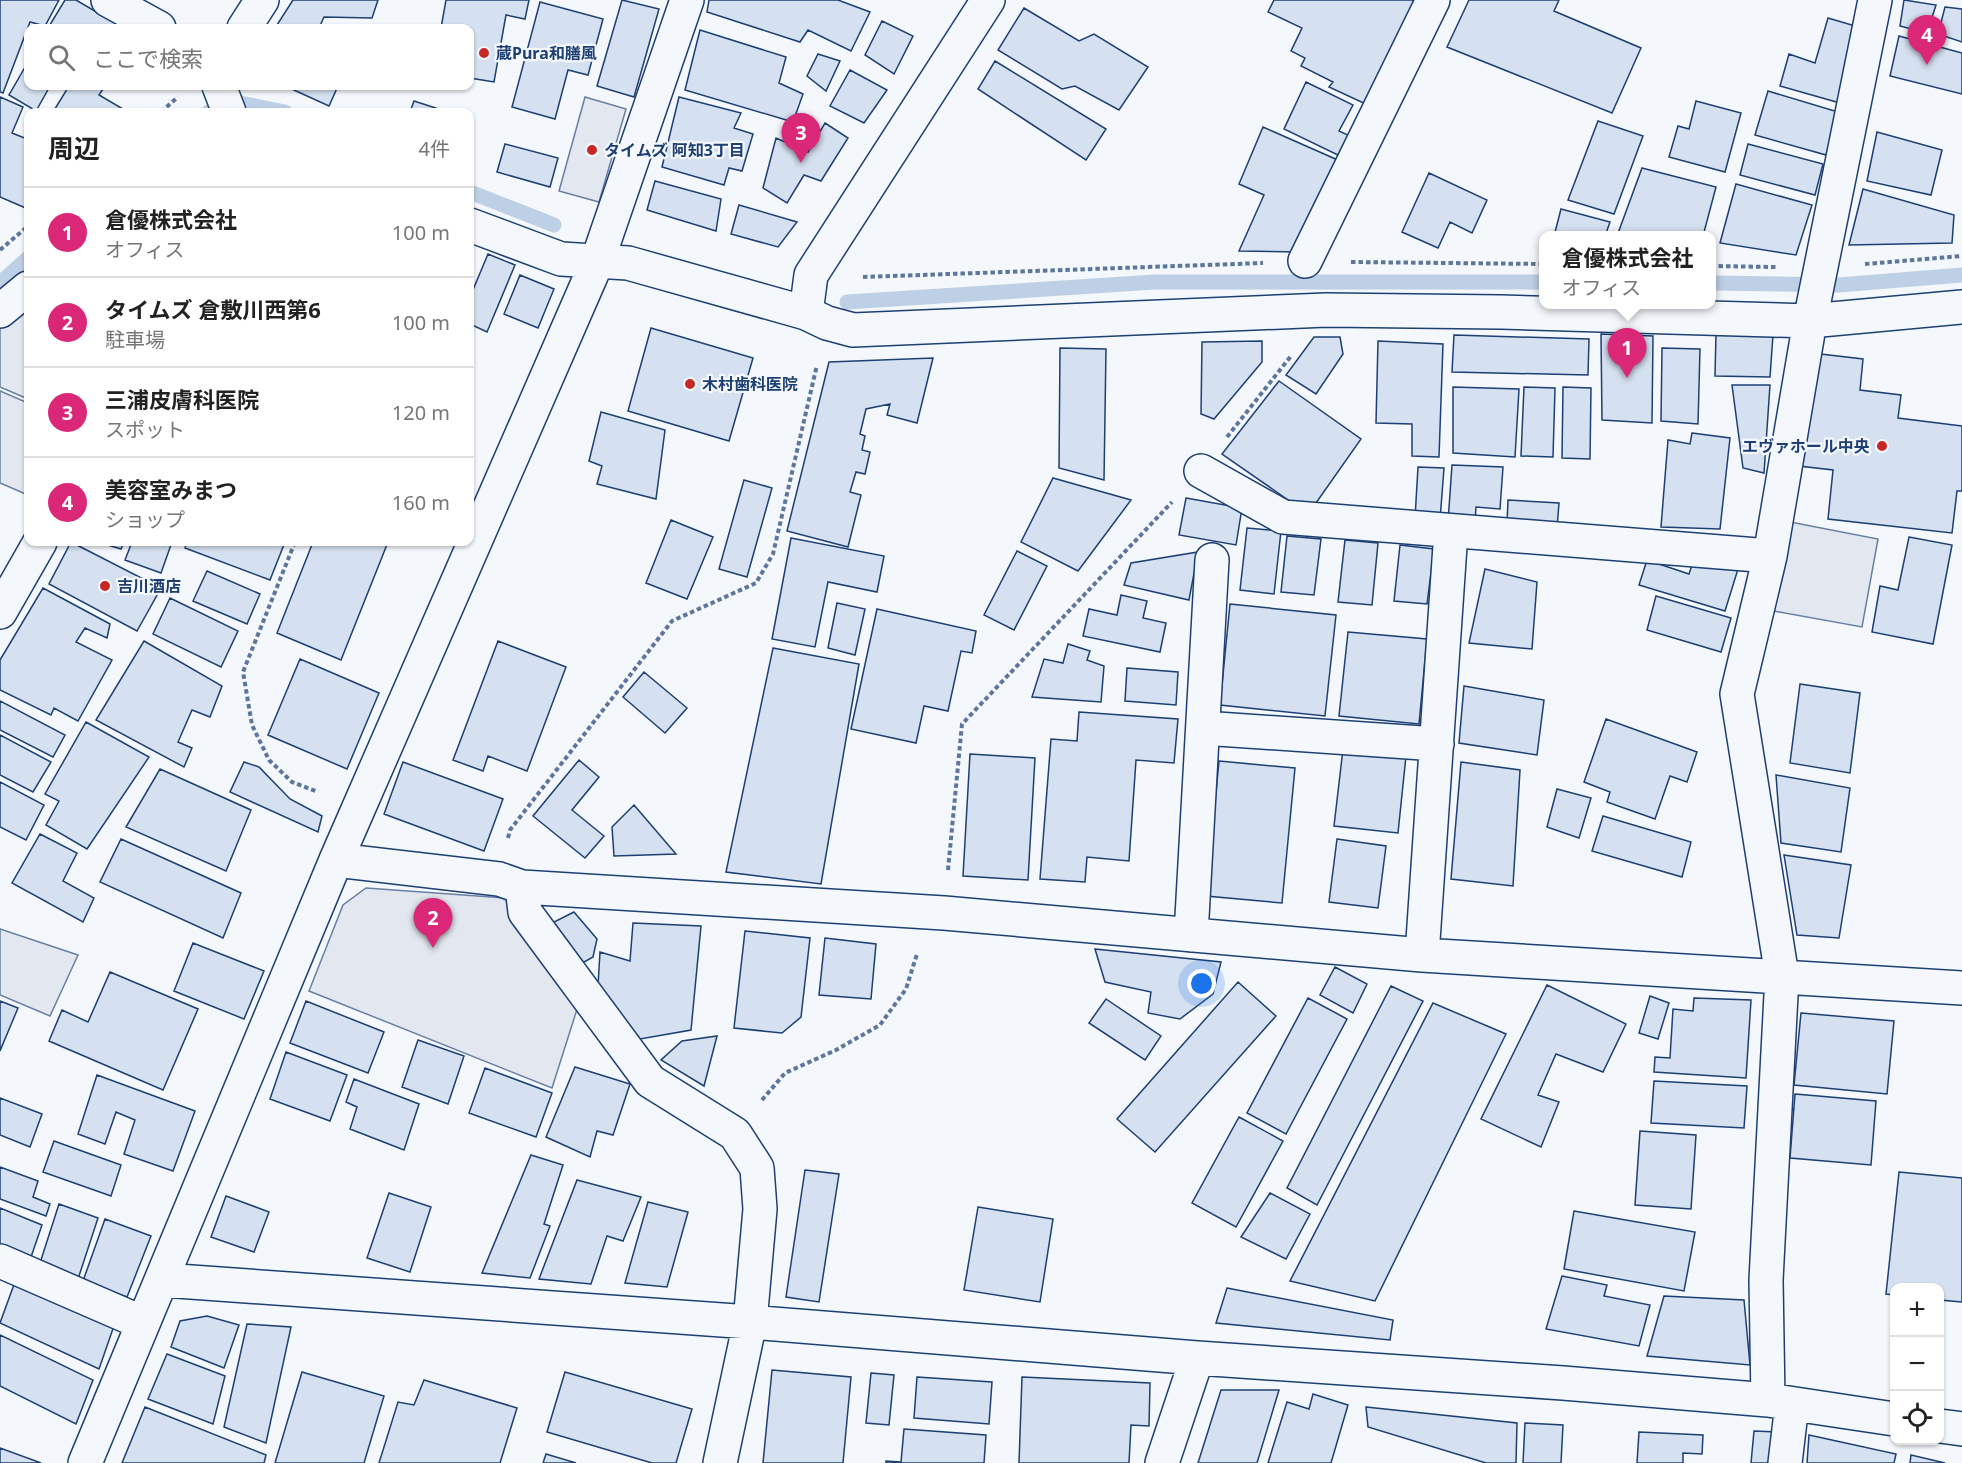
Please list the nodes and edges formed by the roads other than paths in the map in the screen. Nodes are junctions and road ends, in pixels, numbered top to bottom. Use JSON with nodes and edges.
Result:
{"nodes":[{"id":1,"x":108,"y":0,"type":"edge"},
{"id":2,"x":262,"y":0,"type":"edge"},
{"id":3,"x":687,"y":0,"type":"edge"},
{"id":4,"x":988,"y":0,"type":"edge"},
{"id":5,"x":1433,"y":0,"type":"edge"},
{"id":6,"x":1875,"y":0,"type":"edge"},
{"id":7,"x":152,"y":24,"type":"edge"},
{"id":8,"x":247,"y":24,"type":"edge"},
{"id":9,"x":474,"y":226,"type":"edge"},
{"id":10,"x":1305,"y":261,"type":"road end"},
{"id":11,"x":597,"y":262,"type":"junction"},
{"id":12,"x":24,"y":291,"type":"edge"},
{"id":13,"x":1815,"y":298,"type":"junction"},
{"id":14,"x":1716,"y":302,"type":"edge"},
{"id":15,"x":1962,"y":307,"type":"edge"},
{"id":16,"x":1568,"y":309,"type":"edge"},
{"id":17,"x":0,"y":311,"type":"edge"},
{"id":18,"x":816,"y":318,"type":"junction"},
{"id":19,"x":1201,"y":471,"type":"road end"},
{"id":20,"x":1451,"y":531,"type":"junction"},
{"id":21,"x":474,"y":542,"type":"edge"},
{"id":22,"x":38,"y":546,"type":"edge"},
{"id":23,"x":472,"y":546,"type":"edge"},
{"id":24,"x":1770,"y":556,"type":"junction"},
{"id":25,"x":1212,"y":560,"type":"dead end"},
{"id":26,"x":0,"y":612,"type":"edge"},
{"id":27,"x":1203,"y":728,"type":"junction"},
{"id":28,"x":1437,"y":744,"type":"junction"},
{"id":29,"x":336,"y":860,"type":"junction"},
{"id":30,"x":510,"y":883,"type":"junction"},
{"id":31,"x":1191,"y":935,"type":"junction"},
{"id":32,"x":1422,"y":955,"type":"junction"},
{"id":33,"x":1782,"y":976,"type":"junction"},
{"id":34,"x":1962,"y":988,"type":"edge"},
{"id":35,"x":0,"y":1261,"type":"edge"},
{"id":36,"x":163,"y":1280,"type":"junction"},
{"id":37,"x":750,"y":1322,"type":"junction"},
{"id":38,"x":143,"y":1323,"type":"junction"},
{"id":39,"x":1197,"y":1358,"type":"junction"},
{"id":40,"x":1780,"y":1402,"type":"junction"},
{"id":41,"x":1890,"y":1418,"type":"edge"},
{"id":42,"x":1944,"y":1427,"type":"edge"},
{"id":43,"x":1962,"y":1429,"type":"edge"},
{"id":44,"x":85,"y":1463,"type":"edge"},
{"id":45,"x":720,"y":1463,"type":"edge"},
{"id":46,"x":1162,"y":1463,"type":"edge"},
{"id":47,"x":1785,"y":1463,"type":"edge"}],
"edges":[{"from":1,"to":7,"type":"street"},
{"from":2,"to":8,"type":"street"},
{"from":3,"to":11,"type":"street"},
{"from":4,"to":18,"type":"street"},
{"from":5,"to":10,"type":"street"},
{"from":6,"to":13,"type":"street"},
{"from":9,"to":11,"type":"street"},
{"from":11,"to":18,"type":"street"},
{"from":11,"to":21,"type":"street"},
{"from":12,"to":17,"type":"street"},
{"from":13,"to":14,"type":"street"},
{"from":13,"to":15,"type":"street"},
{"from":13,"to":24,"type":"street"},
{"from":16,"to":18,"type":"street"},
{"from":19,"to":20,"type":"street"},
{"from":20,"to":24,"type":"street"},
{"from":20,"to":28,"type":"street"},
{"from":22,"to":26,"type":"street"},
{"from":23,"to":29,"type":"street"},
{"from":24,"to":33,"type":"street"},
{"from":25,"to":27,"type":"street"},
{"from":27,"to":28,"type":"street"},
{"from":27,"to":31,"type":"street"},
{"from":28,"to":32,"type":"street"},
{"from":29,"to":30,"type":"street"},
{"from":29,"to":36,"type":"street"},
{"from":30,"to":31,"type":"street"},
{"from":30,"to":37,"type":"street"},
{"from":31,"to":32,"type":"street"},
{"from":32,"to":33,"type":"street"},
{"from":33,"to":34,"type":"street"},
{"from":33,"to":40,"type":"street"},
{"from":35,"to":38,"type":"street"},
{"from":36,"to":37,"type":"street"},
{"from":36,"to":38,"type":"street"},
{"from":37,"to":39,"type":"street"},
{"from":37,"to":45,"type":"street"},
{"from":38,"to":44,"type":"street"},
{"from":39,"to":40,"type":"street"},
{"from":39,"to":46,"type":"street"},
{"from":40,"to":41,"type":"street"},
{"from":40,"to":47,"type":"street"},
{"from":42,"to":43,"type":"street"}]}
